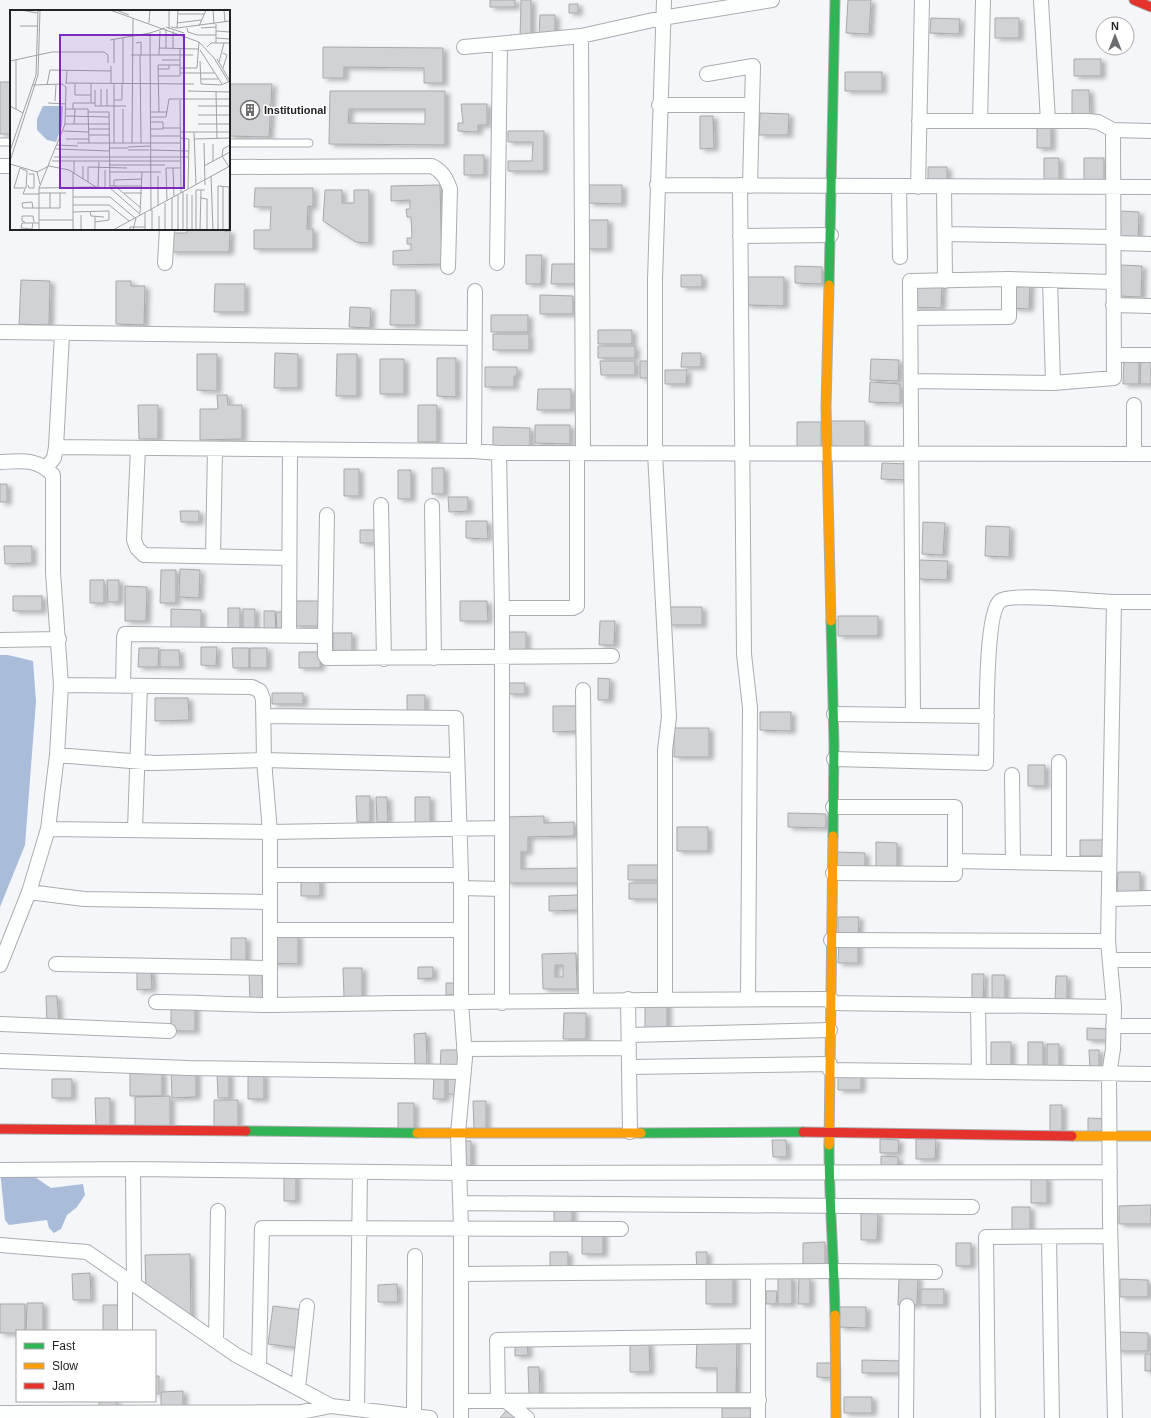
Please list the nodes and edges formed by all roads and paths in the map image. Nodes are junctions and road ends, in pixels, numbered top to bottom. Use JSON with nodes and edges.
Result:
{"nodes":[{"id":1,"x":664,"y":0,"type":"edge"},
{"id":2,"x":772,"y":0,"type":"edge"},
{"id":3,"x":835,"y":0,"type":"edge"},
{"id":4,"x":922,"y":0,"type":"edge"},
{"id":5,"x":983,"y":0,"type":"edge"},
{"id":6,"x":1041,"y":0,"type":"edge"},
{"id":7,"x":1134,"y":0,"type":"edge"},
{"id":8,"x":1151,"y":7,"type":"edge"},
{"id":9,"x":662,"y":18,"type":"junction"},
{"id":10,"x":581,"y":36,"type":"junction"},
{"id":11,"x":500,"y":45,"type":"junction"},
{"id":12,"x":464,"y":47,"type":"dead end"},
{"id":13,"x":707,"y":74,"type":"dead end"},
{"id":14,"x":659,"y":105,"type":"junction"},
{"id":15,"x":752,"y":105,"type":"junction"},
{"id":16,"x":920,"y":121,"type":"junction"},
{"id":17,"x":980,"y":121,"type":"junction"},
{"id":18,"x":1048,"y":122,"type":"junction"},
{"id":19,"x":1113,"y":130,"type":"junction"},
{"id":20,"x":1151,"y":131,"type":"edge"},
{"id":21,"x":230,"y":143,"type":"edge"},
{"id":22,"x":309,"y":143,"type":"dead end"},
{"id":23,"x":230,"y":167,"type":"edge"},
{"id":24,"x":657,"y":185,"type":"junction"},
{"id":25,"x":745,"y":186,"type":"junction"},
{"id":26,"x":833,"y":186,"type":"junction"},
{"id":27,"x":899,"y":186,"type":"junction"},
{"id":28,"x":918,"y":187,"type":"junction"},
{"id":29,"x":944,"y":187,"type":"junction"},
{"id":30,"x":1112,"y":187,"type":"junction"},
{"id":31,"x":1151,"y":187,"type":"edge"},
{"id":32,"x":167,"y":230,"type":"edge"},
{"id":33,"x":945,"y":234,"type":"junction"},
{"id":34,"x":831,"y":235,"type":"junction"},
{"id":35,"x":740,"y":236,"type":"junction"},
{"id":36,"x":1112,"y":240,"type":"junction"},
{"id":37,"x":1151,"y":244,"type":"edge"},
{"id":38,"x":900,"y":257,"type":"dead end"},
{"id":39,"x":165,"y":263,"type":"dead end"},
{"id":40,"x":497,"y":263,"type":"dead end"},
{"id":41,"x":448,"y":267,"type":"dead end"},
{"id":42,"x":1009,"y":279,"type":"junction"},
{"id":43,"x":1050,"y":280,"type":"junction"},
{"id":44,"x":945,"y":281,"type":"junction"},
{"id":45,"x":1113,"y":282,"type":"junction"},
{"id":46,"x":475,"y":291,"type":"dead end"},
{"id":47,"x":1113,"y":305,"type":"junction"},
{"id":48,"x":1151,"y":306,"type":"edge"},
{"id":49,"x":910,"y":318,"type":"junction"},
{"id":50,"x":0,"y":332,"type":"edge"},
{"id":51,"x":62,"y":334,"type":"junction"},
{"id":52,"x":474,"y":338,"type":"junction"},
{"id":53,"x":1114,"y":354,"type":"junction"},
{"id":54,"x":1151,"y":355,"type":"edge"},
{"id":55,"x":911,"y":381,"type":"junction"},
{"id":56,"x":1053,"y":383,"type":"junction"},
{"id":57,"x":1134,"y":405,"type":"dead end"},
{"id":58,"x":56,"y":447,"type":"junction"},
{"id":59,"x":138,"y":448,"type":"junction"},
{"id":60,"x":215,"y":449,"type":"junction"},
{"id":61,"x":290,"y":450,"type":"junction"},
{"id":62,"x":474,"y":451,"type":"junction"},
{"id":63,"x":580,"y":453,"type":"junction"},
{"id":64,"x":655,"y":453,"type":"junction"},
{"id":65,"x":742,"y":453,"type":"junction"},
{"id":66,"x":827,"y":453,"type":"junction"},
{"id":67,"x":912,"y":453,"type":"junction"},
{"id":68,"x":1134,"y":453,"type":"junction"},
{"id":69,"x":499,"y":454,"type":"junction"},
{"id":70,"x":1151,"y":454,"type":"edge"},
{"id":71,"x":0,"y":462,"type":"edge"},
{"id":72,"x":46,"y":468,"type":"junction"},
{"id":73,"x":381,"y":505,"type":"dead end"},
{"id":74,"x":432,"y":506,"type":"dead end"},
{"id":75,"x":327,"y":514,"type":"dead end"},
{"id":76,"x":214,"y":556,"type":"junction"},
{"id":77,"x":289,"y":558,"type":"junction"},
{"id":78,"x":1114,"y":602,"type":"junction"},
{"id":79,"x":1151,"y":602,"type":"edge"},
{"id":80,"x":502,"y":608,"type":"junction"},
{"id":81,"x":289,"y":635,"type":"junction"},
{"id":82,"x":325,"y":636,"type":"junction"},
{"id":83,"x":59,"y":639,"type":"junction"},
{"id":84,"x":0,"y":640,"type":"edge"},
{"id":85,"x":612,"y":656,"type":"dead end"},
{"id":86,"x":501,"y":657,"type":"junction"},
{"id":87,"x":434,"y":658,"type":"junction"},
{"id":88,"x":384,"y":659,"type":"junction"},
{"id":89,"x":61,"y":685,"type":"junction"},
{"id":90,"x":123,"y":686,"type":"junction"},
{"id":91,"x":140,"y":686,"type":"junction"},
{"id":92,"x":583,"y":690,"type":"dead end"},
{"id":93,"x":834,"y":714,"type":"junction"},
{"id":94,"x":913,"y":715,"type":"junction"},
{"id":95,"x":264,"y":716,"type":"junction"},
{"id":96,"x":987,"y":716,"type":"junction"},
{"id":97,"x":57,"y":755,"type":"junction"},
{"id":98,"x":834,"y":759,"type":"junction"},
{"id":99,"x":264,"y":760,"type":"junction"},
{"id":100,"x":137,"y":762,"type":"junction"},
{"id":101,"x":1059,"y":762,"type":"dead end"},
{"id":102,"x":456,"y":765,"type":"junction"},
{"id":103,"x":1012,"y":775,"type":"dead end"},
{"id":104,"x":833,"y":807,"type":"junction"},
{"id":105,"x":459,"y":827,"type":"junction"},
{"id":106,"x":502,"y":828,"type":"junction"},
{"id":107,"x":48,"y":829,"type":"junction"},
{"id":108,"x":135,"y":829,"type":"junction"},
{"id":109,"x":270,"y":832,"type":"junction"},
{"id":110,"x":955,"y":861,"type":"junction"},
{"id":111,"x":1013,"y":862,"type":"junction"},
{"id":112,"x":1059,"y":863,"type":"junction"},
{"id":113,"x":1109,"y":864,"type":"junction"},
{"id":114,"x":833,"y":873,"type":"junction"},
{"id":115,"x":270,"y":875,"type":"junction"},
{"id":116,"x":461,"y":881,"type":"junction"},
{"id":117,"x":502,"y":889,"type":"junction"},
{"id":118,"x":29,"y":892,"type":"junction"},
{"id":119,"x":1151,"y":898,"type":"edge"},
{"id":120,"x":1109,"y":899,"type":"junction"},
{"id":121,"x":270,"y":902,"type":"junction"},
{"id":122,"x":270,"y":930,"type":"junction"},
{"id":123,"x":461,"y":930,"type":"junction"},
{"id":124,"x":831,"y":940,"type":"junction"},
{"id":125,"x":1108,"y":941,"type":"junction"},
{"id":126,"x":1110,"y":960,"type":"junction"},
{"id":127,"x":1151,"y":960,"type":"edge"},
{"id":128,"x":56,"y":964,"type":"dead end"},
{"id":129,"x":0,"y":965,"type":"edge"},
{"id":130,"x":270,"y":968,"type":"junction"},
{"id":131,"x":628,"y":999,"type":"junction"},
{"id":132,"x":665,"y":999,"type":"junction"},
{"id":133,"x":748,"y":999,"type":"junction"},
{"id":134,"x":586,"y":1000,"type":"junction"},
{"id":135,"x":831,"y":1001,"type":"junction"},
{"id":136,"x":156,"y":1002,"type":"dead end"},
{"id":137,"x":461,"y":1002,"type":"junction"},
{"id":138,"x":502,"y":1003,"type":"junction"},
{"id":139,"x":270,"y":1005,"type":"junction"},
{"id":140,"x":978,"y":1005,"type":"junction"},
{"id":141,"x":1114,"y":1006,"type":"junction"},
{"id":142,"x":0,"y":1024,"type":"edge"},
{"id":143,"x":1113,"y":1026,"type":"junction"},
{"id":144,"x":1151,"y":1026,"type":"edge"},
{"id":145,"x":830,"y":1030,"type":"junction"},
{"id":146,"x":169,"y":1031,"type":"dead end"},
{"id":147,"x":629,"y":1042,"type":"junction"},
{"id":148,"x":464,"y":1049,"type":"junction"},
{"id":149,"x":0,"y":1061,"type":"edge"},
{"id":150,"x":629,"y":1067,"type":"junction"},
{"id":151,"x":830,"y":1067,"type":"junction"},
{"id":152,"x":464,"y":1072,"type":"junction"},
{"id":153,"x":979,"y":1072,"type":"junction"},
{"id":154,"x":1109,"y":1074,"type":"junction"},
{"id":155,"x":1151,"y":1074,"type":"edge"},
{"id":156,"x":0,"y":1129,"type":"edge"},
{"id":157,"x":630,"y":1132,"type":"junction"},
{"id":158,"x":829,"y":1132,"type":"junction"},
{"id":159,"x":458,"y":1133,"type":"junction"},
{"id":160,"x":1151,"y":1136,"type":"edge"},
{"id":161,"x":1110,"y":1138,"type":"junction"},
{"id":162,"x":133,"y":1169,"type":"junction"},
{"id":163,"x":0,"y":1170,"type":"edge"},
{"id":164,"x":360,"y":1172,"type":"junction"},
{"id":165,"x":1110,"y":1172,"type":"junction"},
{"id":166,"x":459,"y":1173,"type":"junction"},
{"id":167,"x":829,"y":1173,"type":"junction"},
{"id":168,"x":460,"y":1203,"type":"junction"},
{"id":169,"x":829,"y":1205,"type":"junction"},
{"id":170,"x":972,"y":1207,"type":"dead end"},
{"id":171,"x":218,"y":1211,"type":"dead end"},
{"id":172,"x":358,"y":1228,"type":"junction"},
{"id":173,"x":461,"y":1228,"type":"junction"},
{"id":174,"x":621,"y":1229,"type":"dead end"},
{"id":175,"x":1110,"y":1236,"type":"junction"},
{"id":176,"x":1049,"y":1237,"type":"junction"},
{"id":177,"x":0,"y":1244,"type":"edge"},
{"id":178,"x":414,"y":1256,"type":"dead end"},
{"id":179,"x":834,"y":1271,"type":"junction"},
{"id":180,"x":758,"y":1272,"type":"junction"},
{"id":181,"x":935,"y":1272,"type":"dead end"},
{"id":182,"x":461,"y":1274,"type":"junction"},
{"id":183,"x":130,"y":1282,"type":"junction"},
{"id":184,"x":307,"y":1306,"type":"dead end"},
{"id":185,"x":907,"y":1306,"type":"dead end"},
{"id":186,"x":125,"y":1330,"type":"edge"},
{"id":187,"x":758,"y":1336,"type":"junction"},
{"id":188,"x":216,"y":1341,"type":"junction"},
{"id":189,"x":259,"y":1367,"type":"junction"},
{"id":190,"x":298,"y":1388,"type":"junction"},
{"id":191,"x":759,"y":1400,"type":"junction"},
{"id":192,"x":461,"y":1401,"type":"junction"},
{"id":193,"x":502,"y":1401,"type":"junction"},
{"id":194,"x":331,"y":1406,"type":"junction"},
{"id":195,"x":357,"y":1409,"type":"junction"},
{"id":196,"x":125,"y":1411,"type":"edge"},
{"id":197,"x":0,"y":1413,"type":"edge"},
{"id":198,"x":414,"y":1416,"type":"junction"},
{"id":199,"x":430,"y":1418,"type":"edge"},
{"id":200,"x":461,"y":1418,"type":"edge"},
{"id":201,"x":527,"y":1418,"type":"edge"},
{"id":202,"x":758,"y":1418,"type":"edge"},
{"id":203,"x":836,"y":1418,"type":"edge"},
{"id":204,"x":906,"y":1418,"type":"edge"},
{"id":205,"x":988,"y":1418,"type":"edge"},
{"id":206,"x":1052,"y":1418,"type":"edge"},
{"id":207,"x":1115,"y":1418,"type":"edge"}],
"edges":[{"from":1,"to":9,"type":"street"},
{"from":2,"to":9,"type":"street"},
{"from":3,"to":26,"type":"street"},
{"from":4,"to":16,"type":"street"},
{"from":5,"to":17,"type":"street"},
{"from":6,"to":18,"type":"street"},
{"from":7,"to":8,"type":"street"},
{"from":9,"to":10,"type":"street"},
{"from":9,"to":14,"type":"street"},
{"from":10,"to":11,"type":"street"},
{"from":10,"to":63,"type":"street"},
{"from":11,"to":12,"type":"street"},
{"from":11,"to":40,"type":"street"},
{"from":13,"to":15,"type":"street"},
{"from":14,"to":15,"type":"street"},
{"from":14,"to":24,"type":"street"},
{"from":15,"to":25,"type":"street"},
{"from":16,"to":17,"type":"street"},
{"from":16,"to":28,"type":"street"},
{"from":17,"to":18,"type":"street"},
{"from":18,"to":19,"type":"street"},
{"from":19,"to":20,"type":"street"},
{"from":19,"to":30,"type":"street"},
{"from":21,"to":22,"type":"lane"},
{"from":23,"to":41,"type":"street"},
{"from":24,"to":25,"type":"street"},
{"from":24,"to":64,"type":"street"},
{"from":25,"to":26,"type":"street"},
{"from":25,"to":35,"type":"street"},
{"from":26,"to":27,"type":"street"},
{"from":26,"to":34,"type":"street"},
{"from":27,"to":28,"type":"street"},
{"from":27,"to":38,"type":"street"},
{"from":28,"to":29,"type":"street"},
{"from":29,"to":30,"type":"street"},
{"from":29,"to":33,"type":"street"},
{"from":30,"to":31,"type":"street"},
{"from":30,"to":36,"type":"street"},
{"from":32,"to":39,"type":"street"},
{"from":33,"to":36,"type":"street"},
{"from":33,"to":44,"type":"street"},
{"from":34,"to":35,"type":"street"},
{"from":34,"to":66,"type":"street"},
{"from":35,"to":65,"type":"street"},
{"from":36,"to":37,"type":"street"},
{"from":36,"to":45,"type":"street"},
{"from":42,"to":43,"type":"street"},
{"from":42,"to":44,"type":"street"},
{"from":42,"to":49,"type":"street"},
{"from":43,"to":45,"type":"street"},
{"from":43,"to":56,"type":"street"},
{"from":44,"to":49,"type":"street"},
{"from":45,"to":47,"type":"street"},
{"from":46,"to":52,"type":"street"},
{"from":47,"to":48,"type":"street"},
{"from":47,"to":53,"type":"street"},
{"from":49,"to":55,"type":"street"},
{"from":50,"to":51,"type":"street"},
{"from":51,"to":52,"type":"street"},
{"from":51,"to":58,"type":"street"},
{"from":52,"to":62,"type":"street"},
{"from":53,"to":54,"type":"street"},
{"from":53,"to":56,"type":"street"},
{"from":55,"to":56,"type":"street"},
{"from":55,"to":67,"type":"street"},
{"from":57,"to":68,"type":"street"},
{"from":58,"to":59,"type":"street"},
{"from":58,"to":72,"type":"street"},
{"from":59,"to":60,"type":"street"},
{"from":59,"to":76,"type":"street"},
{"from":60,"to":61,"type":"street"},
{"from":60,"to":76,"type":"street"},
{"from":61,"to":62,"type":"street"},
{"from":61,"to":77,"type":"street"},
{"from":62,"to":69,"type":"street"},
{"from":63,"to":64,"type":"street"},
{"from":63,"to":69,"type":"street"},
{"from":63,"to":80,"type":"street"},
{"from":64,"to":65,"type":"street"},
{"from":64,"to":132,"type":"street"},
{"from":65,"to":66,"type":"street"},
{"from":65,"to":133,"type":"street"},
{"from":66,"to":67,"type":"street"},
{"from":66,"to":93,"type":"street"},
{"from":67,"to":68,"type":"street"},
{"from":67,"to":94,"type":"street"},
{"from":68,"to":70,"type":"street"},
{"from":69,"to":80,"type":"street"},
{"from":71,"to":72,"type":"street"},
{"from":72,"to":83,"type":"street"},
{"from":73,"to":88,"type":"street"},
{"from":74,"to":87,"type":"street"},
{"from":75,"to":82,"type":"street"},
{"from":76,"to":77,"type":"street"},
{"from":77,"to":81,"type":"street"},
{"from":78,"to":79,"type":"street"},
{"from":78,"to":96,"type":"street"},
{"from":78,"to":113,"type":"street"},
{"from":80,"to":86,"type":"street"},
{"from":81,"to":82,"type":"street"},
{"from":81,"to":90,"type":"street"},
{"from":82,"to":88,"type":"street"},
{"from":83,"to":84,"type":"street"},
{"from":83,"to":89,"type":"street"},
{"from":85,"to":86,"type":"street"},
{"from":86,"to":87,"type":"street"},
{"from":86,"to":106,"type":"street"},
{"from":87,"to":88,"type":"street"},
{"from":89,"to":90,"type":"street"},
{"from":89,"to":97,"type":"street"},
{"from":90,"to":91,"type":"street"},
{"from":91,"to":95,"type":"street"},
{"from":91,"to":100,"type":"street"},
{"from":92,"to":134,"type":"street"},
{"from":93,"to":94,"type":"street"},
{"from":93,"to":98,"type":"street"},
{"from":94,"to":96,"type":"street"},
{"from":95,"to":99,"type":"street"},
{"from":95,"to":102,"type":"street"},
{"from":96,"to":98,"type":"street"},
{"from":97,"to":100,"type":"street"},
{"from":97,"to":107,"type":"street"},
{"from":98,"to":104,"type":"street"},
{"from":99,"to":100,"type":"street"},
{"from":99,"to":102,"type":"street"},
{"from":99,"to":109,"type":"street"},
{"from":100,"to":108,"type":"street"},
{"from":101,"to":112,"type":"street"},
{"from":102,"to":105,"type":"street"},
{"from":103,"to":111,"type":"street"},
{"from":104,"to":110,"type":"street"},
{"from":104,"to":114,"type":"street"},
{"from":105,"to":106,"type":"street"},
{"from":105,"to":109,"type":"street"},
{"from":105,"to":116,"type":"street"},
{"from":106,"to":117,"type":"street"},
{"from":107,"to":108,"type":"street"},
{"from":107,"to":118,"type":"street"},
{"from":108,"to":109,"type":"street"},
{"from":109,"to":115,"type":"street"},
{"from":110,"to":111,"type":"street"},
{"from":110,"to":114,"type":"street"},
{"from":111,"to":112,"type":"street"},
{"from":112,"to":113,"type":"street"},
{"from":113,"to":120,"type":"street"},
{"from":114,"to":124,"type":"street"},
{"from":115,"to":116,"type":"street"},
{"from":115,"to":121,"type":"street"},
{"from":116,"to":117,"type":"street"},
{"from":116,"to":123,"type":"street"},
{"from":117,"to":138,"type":"street"},
{"from":118,"to":121,"type":"street"},
{"from":118,"to":129,"type":"street"},
{"from":119,"to":120,"type":"street"},
{"from":120,"to":125,"type":"street"},
{"from":121,"to":122,"type":"street"},
{"from":122,"to":123,"type":"street"},
{"from":122,"to":130,"type":"street"},
{"from":123,"to":137,"type":"street"},
{"from":124,"to":125,"type":"street"},
{"from":124,"to":135,"type":"street"},
{"from":125,"to":126,"type":"street"},
{"from":126,"to":127,"type":"street"},
{"from":126,"to":141,"type":"street"},
{"from":128,"to":130,"type":"street"},
{"from":130,"to":139,"type":"street"},
{"from":131,"to":132,"type":"street"},
{"from":131,"to":134,"type":"street"},
{"from":131,"to":147,"type":"street"},
{"from":132,"to":133,"type":"street"},
{"from":133,"to":135,"type":"street"},
{"from":134,"to":138,"type":"street"},
{"from":135,"to":140,"type":"street"},
{"from":135,"to":145,"type":"street"},
{"from":136,"to":139,"type":"street"},
{"from":137,"to":138,"type":"street"},
{"from":137,"to":139,"type":"street"},
{"from":137,"to":148,"type":"street"},
{"from":140,"to":141,"type":"street"},
{"from":140,"to":153,"type":"street"},
{"from":141,"to":143,"type":"street"},
{"from":142,"to":146,"type":"street"},
{"from":143,"to":144,"type":"street"},
{"from":143,"to":154,"type":"street"},
{"from":145,"to":147,"type":"street"},
{"from":145,"to":151,"type":"street"},
{"from":147,"to":148,"type":"street"},
{"from":147,"to":150,"type":"street"},
{"from":148,"to":152,"type":"street"},
{"from":149,"to":152,"type":"street"},
{"from":150,"to":151,"type":"street"},
{"from":150,"to":157,"type":"street"},
{"from":151,"to":153,"type":"street"},
{"from":151,"to":158,"type":"street"},
{"from":152,"to":159,"type":"street"},
{"from":153,"to":154,"type":"street"},
{"from":154,"to":155,"type":"street"},
{"from":154,"to":161,"type":"street"},
{"from":156,"to":159,"type":"street"},
{"from":157,"to":158,"type":"street"},
{"from":157,"to":159,"type":"street"},
{"from":158,"to":161,"type":"street"},
{"from":158,"to":167,"type":"street"},
{"from":159,"to":166,"type":"street"},
{"from":160,"to":161,"type":"street"},
{"from":161,"to":165,"type":"street"},
{"from":162,"to":163,"type":"street"},
{"from":162,"to":164,"type":"street"},
{"from":162,"to":183,"type":"street"},
{"from":164,"to":166,"type":"street"},
{"from":164,"to":172,"type":"street"},
{"from":165,"to":167,"type":"street"},
{"from":165,"to":175,"type":"street"},
{"from":166,"to":167,"type":"street"},
{"from":166,"to":168,"type":"street"},
{"from":167,"to":169,"type":"street"},
{"from":168,"to":169,"type":"street"},
{"from":168,"to":173,"type":"street"},
{"from":169,"to":170,"type":"street"},
{"from":169,"to":179,"type":"street"},
{"from":171,"to":188,"type":"street"},
{"from":172,"to":173,"type":"street"},
{"from":172,"to":189,"type":"street"},
{"from":172,"to":195,"type":"street"},
{"from":173,"to":174,"type":"street"},
{"from":173,"to":182,"type":"street"},
{"from":175,"to":176,"type":"street"},
{"from":175,"to":207,"type":"street"},
{"from":176,"to":205,"type":"street"},
{"from":176,"to":206,"type":"street"},
{"from":177,"to":183,"type":"street"},
{"from":178,"to":198,"type":"street"},
{"from":179,"to":180,"type":"street"},
{"from":179,"to":181,"type":"street"},
{"from":179,"to":203,"type":"street"},
{"from":180,"to":182,"type":"street"},
{"from":180,"to":187,"type":"street"},
{"from":182,"to":192,"type":"street"},
{"from":183,"to":186,"type":"street"},
{"from":183,"to":188,"type":"street"},
{"from":184,"to":190,"type":"street"},
{"from":185,"to":204,"type":"street"},
{"from":187,"to":191,"type":"street"},
{"from":187,"to":193,"type":"street"},
{"from":188,"to":189,"type":"street"},
{"from":189,"to":190,"type":"street"},
{"from":190,"to":194,"type":"street"},
{"from":191,"to":193,"type":"street"},
{"from":191,"to":202,"type":"street"},
{"from":192,"to":193,"type":"street"},
{"from":192,"to":200,"type":"street"},
{"from":193,"to":201,"type":"street"},
{"from":194,"to":195,"type":"street"},
{"from":194,"to":196,"type":"street"},
{"from":195,"to":198,"type":"street"},
{"from":196,"to":197,"type":"street"},
{"from":198,"to":199,"type":"street"}]}
